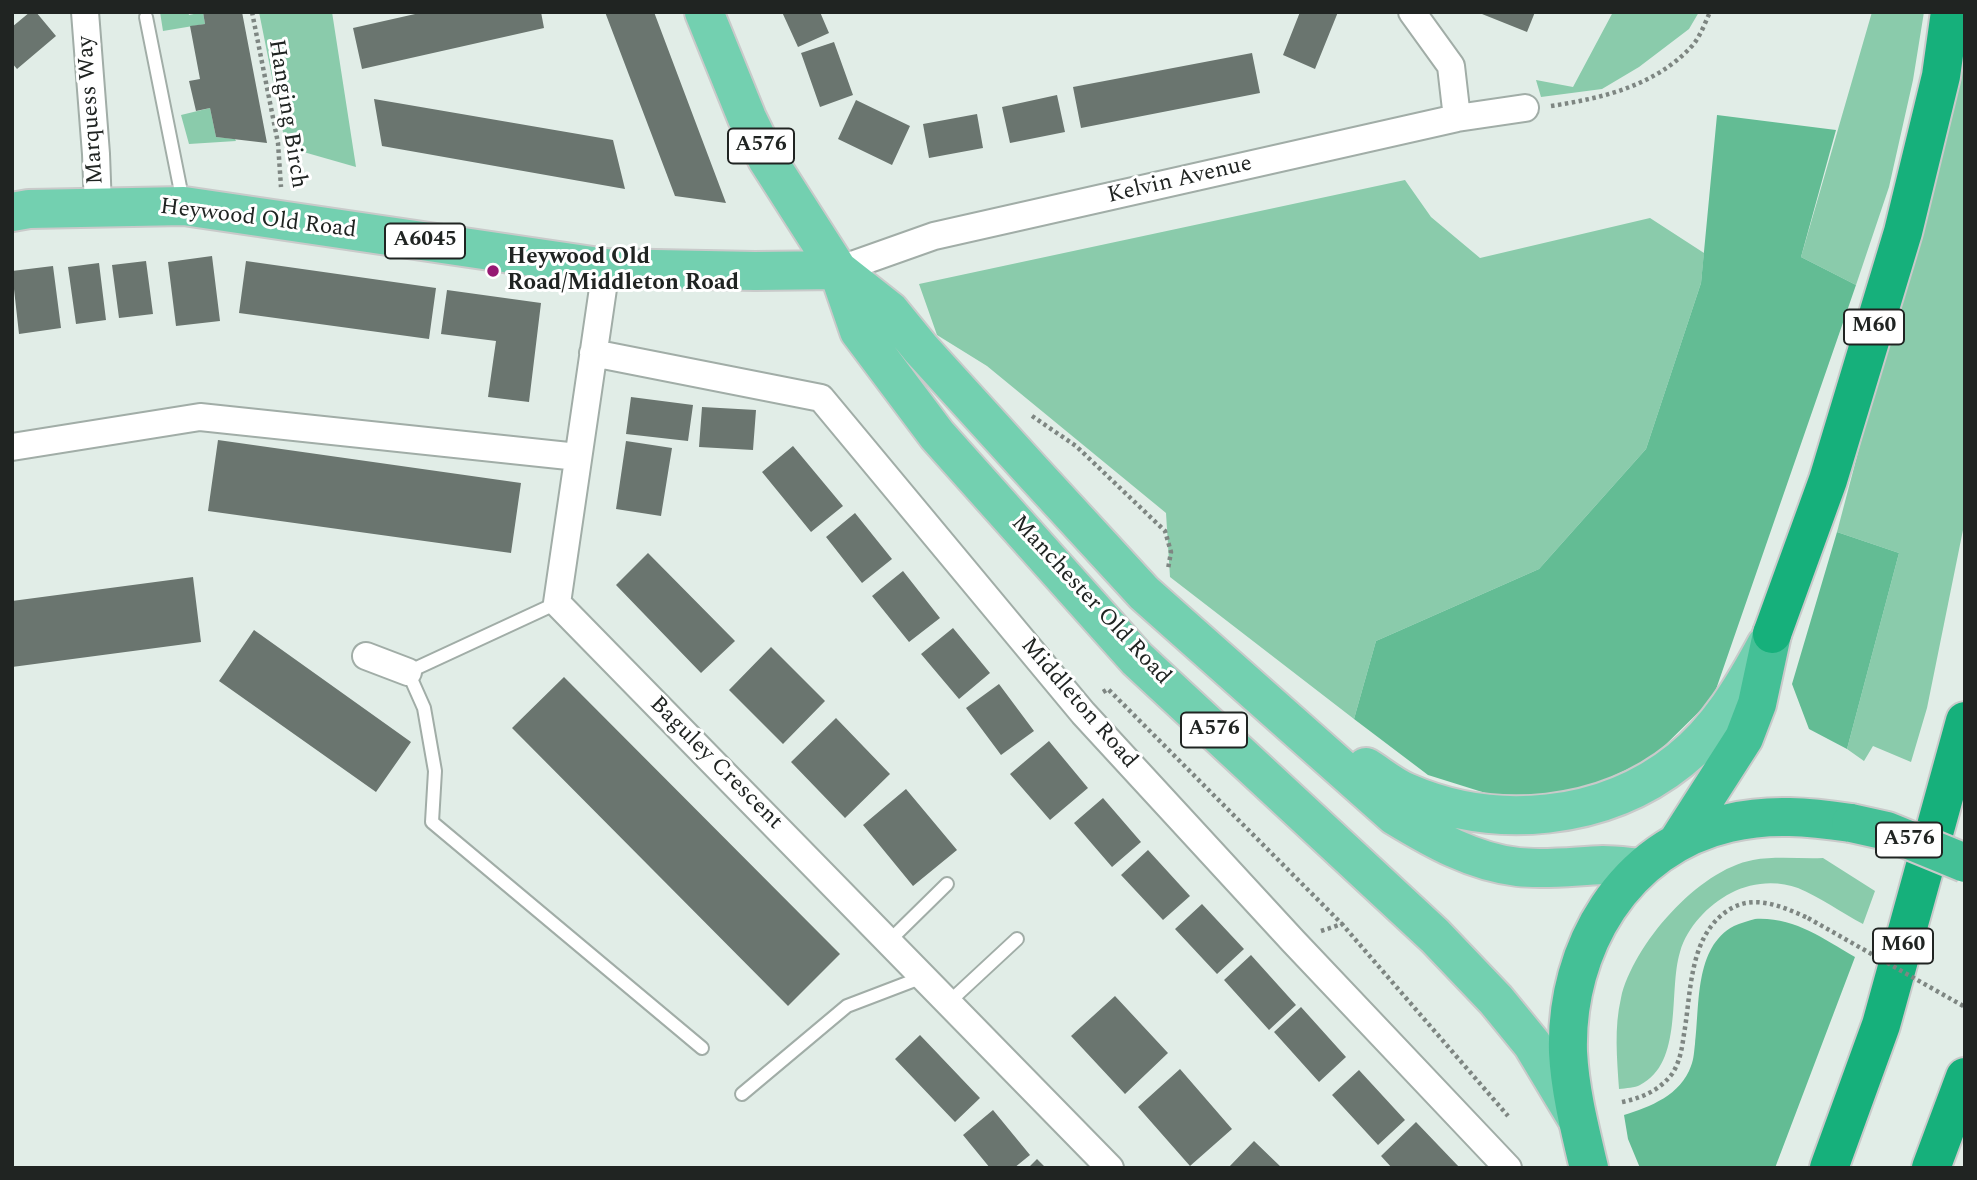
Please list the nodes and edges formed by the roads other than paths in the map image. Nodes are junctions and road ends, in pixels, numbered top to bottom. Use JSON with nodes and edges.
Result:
{"nodes":[{"id":1,"x":85,"y":12,"type":"edge"},
{"id":2,"x":704,"y":12,"type":"edge"},
{"id":3,"x":1412,"y":12,"type":"edge"},
{"id":4,"x":1950,"y":12,"type":"edge"},
{"id":5,"x":146,"y":17,"type":"dead end"},
{"id":6,"x":1525,"y":108,"type":"road end"},
{"id":7,"x":1457,"y":118,"type":"junction"},
{"id":8,"x":184,"y":206,"type":"junction"},
{"id":9,"x":98,"y":208,"type":"junction"},
{"id":10,"x":12,"y":212,"type":"edge"},
{"id":11,"x":606,"y":268,"type":"junction"},
{"id":12,"x":838,"y":270,"type":"junction"},
{"id":13,"x":593,"y":353,"type":"junction"},
{"id":14,"x":12,"y":447,"type":"edge"},
{"id":15,"x":578,"y":457,"type":"junction"},
{"id":16,"x":557,"y":603,"type":"junction"},
{"id":17,"x":1772,"y":634,"type":"junction"},
{"id":18,"x":366,"y":656,"type":"dead end"},
{"id":19,"x":408,"y":672,"type":"junction"},
{"id":20,"x":1269,"y":706,"type":"junction"},
{"id":21,"x":1965,"y":721,"type":"edge"},
{"id":22,"x":1678,"y":841,"type":"junction"},
{"id":23,"x":1965,"y":863,"type":"edge"},
{"id":24,"x":1641,"y":868,"type":"junction"},
{"id":25,"x":947,"y":884,"type":"dead end"},
{"id":26,"x":1017,"y":939,"type":"dead end"},
{"id":27,"x":889,"y":941,"type":"junction"},
{"id":28,"x":923,"y":977,"type":"junction"},
{"id":29,"x":948,"y":1003,"type":"junction"},
{"id":30,"x":702,"y":1048,"type":"dead end"},
{"id":31,"x":1965,"y":1077,"type":"edge"},
{"id":32,"x":742,"y":1094,"type":"dead end"},
{"id":33,"x":1577,"y":1119,"type":"junction"},
{"id":34,"x":1110,"y":1168,"type":"edge"},
{"id":35,"x":1508,"y":1168,"type":"edge"},
{"id":36,"x":1589,"y":1168,"type":"edge"},
{"id":37,"x":1829,"y":1168,"type":"edge"},
{"id":38,"x":1931,"y":1168,"type":"edge"}],
"edges":[{"from":1,"to":9,"type":"street","name":"Marquess Way"},
{"from":2,"to":12,"type":"main road","name":"Manchester Old Road","number":"A576"},
{"from":3,"to":7,"type":"street"},
{"from":4,"to":17,"type":"highway","number":"M60"},
{"from":5,"to":8,"type":"lane"},
{"from":6,"to":7,"type":"street","name":"Kelvin Avenue"},
{"from":7,"to":12,"type":"street","name":"Kelvin Avenue"},
{"from":8,"to":9,"type":"main road","name":"Heywood Old Road","number":"A6045"},
{"from":8,"to":11,"type":"main road","name":"Heywood Old Road","number":"A6045"},
{"from":9,"to":10,"type":"main road","name":"Heywood Old Road","number":"A6045"},
{"from":11,"to":12,"type":"main road","name":"Heywood Old Road","number":"A6045"},
{"from":11,"to":13,"type":"street"},
{"from":12,"to":20,"type":"main road","name":"Manchester Old Road","number":"A576"},
{"from":12,"to":33,"type":"main road","name":"Manchester Old Road","number":"A576"},
{"from":13,"to":15,"type":"street"},
{"from":13,"to":35,"type":"street","name":"Middleton Road"},
{"from":14,"to":15,"type":"street"},
{"from":15,"to":16,"type":"street"},
{"from":16,"to":19,"type":"lane"},
{"from":16,"to":27,"type":"street","name":"Baguley Crescent"},
{"from":17,"to":20,"type":"main road"},
{"from":17,"to":22,"type":"highway"},
{"from":18,"to":19,"type":"street"},
{"from":19,"to":30,"type":"lane"},
{"from":20,"to":24,"type":"main road","name":"Manchester Old Road","number":"A576"},
{"from":21,"to":37,"type":"highway","number":"M60"},
{"from":22,"to":23,"type":"highway","number":"A576","bridge":true},
{"from":22,"to":24,"type":"highway","number":"A576"},
{"from":24,"to":33,"type":"highway","number":"A576"},
{"from":25,"to":27,"type":"lane"},
{"from":26,"to":29,"type":"lane"},
{"from":27,"to":28,"type":"street","name":"Baguley Crescent"},
{"from":28,"to":29,"type":"street","name":"Baguley Crescent"},
{"from":28,"to":32,"type":"lane"},
{"from":29,"to":34,"type":"street","name":"Baguley Crescent"},
{"from":31,"to":38,"type":"highway"},
{"from":33,"to":36,"type":"highway","number":"A576"}]}
